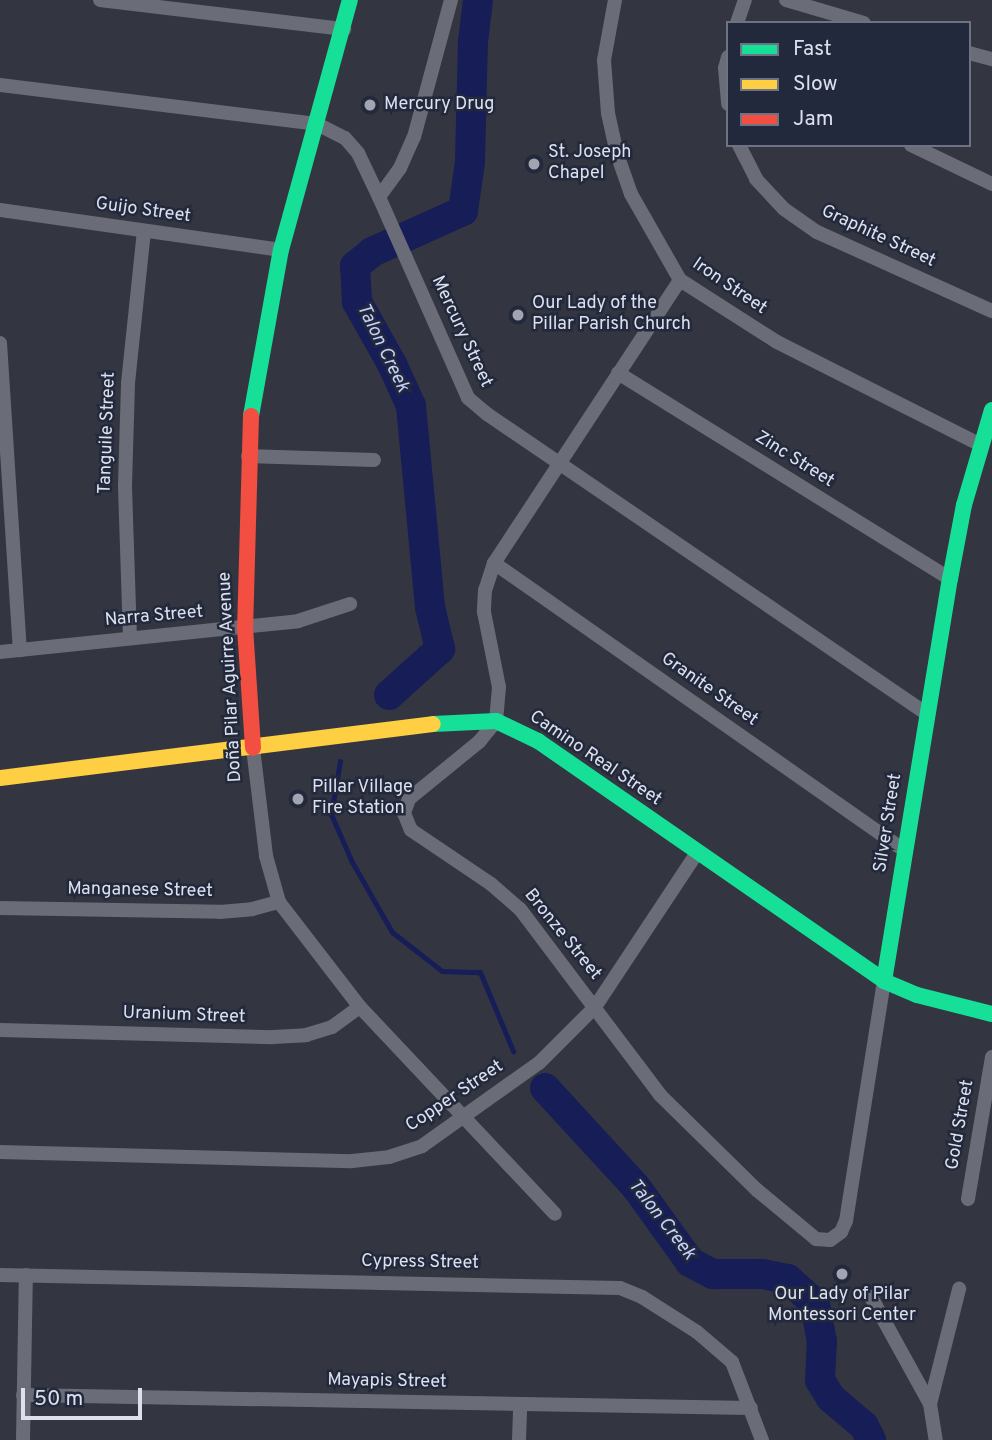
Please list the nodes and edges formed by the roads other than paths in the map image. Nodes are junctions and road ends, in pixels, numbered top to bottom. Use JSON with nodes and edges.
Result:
{"nodes":[{"id":1,"x":100,"y":0,"type":"edge"},
{"id":2,"x":350,"y":0,"type":"edge"},
{"id":3,"x":451,"y":0,"type":"edge"},
{"id":4,"x":615,"y":0,"type":"edge"},
{"id":5,"x":745,"y":0,"type":"edge"},
{"id":6,"x":786,"y":0,"type":"edge"},
{"id":7,"x":844,"y":20,"type":"edge"},
{"id":8,"x":738,"y":21,"type":"edge"},
{"id":9,"x":344,"y":29,"type":"junction"},
{"id":10,"x":971,"y":54,"type":"edge"},
{"id":11,"x":992,"y":59,"type":"edge"},
{"id":12,"x":0,"y":85,"type":"edge"},
{"id":13,"x":317,"y":124,"type":"junction"},
{"id":14,"x":740,"y":147,"type":"edge"},
{"id":15,"x":915,"y":147,"type":"edge"},
{"id":16,"x":992,"y":184,"type":"edge"},
{"id":17,"x":379,"y":197,"type":"junction"},
{"id":18,"x":0,"y":210,"type":"edge"},
{"id":19,"x":144,"y":231,"type":"junction"},
{"id":20,"x":281,"y":250,"type":"junction"},
{"id":21,"x":680,"y":280,"type":"junction"},
{"id":22,"x":992,"y":311,"type":"edge"},
{"id":23,"x":0,"y":343,"type":"edge"},
{"id":24,"x":618,"y":373,"type":"junction"},
{"id":25,"x":991,"y":415,"type":"edge"},
{"id":26,"x":981,"y":445,"type":"junction"},
{"id":27,"x":248,"y":456,"type":"junction"},
{"id":28,"x":374,"y":460,"type":"dead end"},
{"id":29,"x":558,"y":463,"type":"junction"},
{"id":30,"x":494,"y":563,"type":"junction"},
{"id":31,"x":950,"y":579,"type":"junction"},
{"id":32,"x":351,"y":604,"type":"dead end"},
{"id":33,"x":244,"y":628,"type":"junction"},
{"id":34,"x":130,"y":638,"type":"junction"},
{"id":35,"x":20,"y":650,"type":"junction"},
{"id":36,"x":0,"y":652,"type":"edge"},
{"id":37,"x":927,"y":714,"type":"junction"},
{"id":38,"x":496,"y":721,"type":"junction"},
{"id":39,"x":253,"y":748,"type":"junction"},
{"id":40,"x":0,"y":778,"type":"edge"},
{"id":41,"x":903,"y":849,"type":"junction"},
{"id":42,"x":697,"y":853,"type":"junction"},
{"id":43,"x":279,"y":902,"type":"junction"},
{"id":44,"x":0,"y":908,"type":"edge"},
{"id":45,"x":884,"y":981,"type":"junction"},
{"id":46,"x":360,"y":1007,"type":"junction"},
{"id":47,"x":595,"y":1007,"type":"junction"},
{"id":48,"x":992,"y":1014,"type":"edge"},
{"id":49,"x":0,"y":1030,"type":"edge"},
{"id":50,"x":992,"y":1057,"type":"edge"},
{"id":51,"x":463,"y":1118,"type":"junction"},
{"id":52,"x":0,"y":1152,"type":"edge"},
{"id":53,"x":968,"y":1199,"type":"dead end"},
{"id":54,"x":555,"y":1214,"type":"dead end"},
{"id":55,"x":830,"y":1240,"type":"joint"},
{"id":56,"x":0,"y":1275,"type":"edge"},
{"id":57,"x":26,"y":1275,"type":"junction"},
{"id":58,"x":959,"y":1289,"type":"dead end"},
{"id":59,"x":872,"y":1297,"type":"dead end"},
{"id":60,"x":23,"y":1395,"type":"junction"},
{"id":61,"x":520,"y":1404,"type":"junction"},
{"id":62,"x":930,"y":1404,"type":"junction"},
{"id":63,"x":751,"y":1408,"type":"junction"},
{"id":64,"x":23,"y":1440,"type":"edge"},
{"id":65,"x":519,"y":1440,"type":"edge"},
{"id":66,"x":762,"y":1440,"type":"edge"},
{"id":67,"x":936,"y":1440,"type":"edge"}],
"edges":[{"from":1,"to":9,"type":"street"},
{"from":2,"to":9,"type":"street","name":"Doña Pilar Aguirre Avenue"},
{"from":3,"to":17,"type":"street"},
{"from":4,"to":21,"type":"street","name":"Iron Street"},
{"from":5,"to":8,"type":"street"},
{"from":6,"to":7,"type":"street"},
{"from":9,"to":13,"type":"street","name":"Doña Pilar Aguirre Avenue"},
{"from":10,"to":11,"type":"street"},
{"from":12,"to":13,"type":"street","name":"Mercury Street"},
{"from":13,"to":17,"type":"street","name":"Mercury Street"},
{"from":13,"to":20,"type":"street","name":"Doña Pilar Aguirre Avenue"},
{"from":14,"to":22,"type":"street","name":"Graphite Street"},
{"from":15,"to":16,"type":"street"},
{"from":17,"to":29,"type":"street","name":"Mercury Street"},
{"from":18,"to":19,"type":"street","name":"Guijo Street"},
{"from":19,"to":20,"type":"street","name":"Guijo Street"},
{"from":19,"to":34,"type":"street","name":"Tanguile Street"},
{"from":20,"to":27,"type":"street","name":"Doña Pilar Aguirre Avenue"},
{"from":21,"to":24,"type":"street"},
{"from":21,"to":26,"type":"street","name":"Iron Street"},
{"from":23,"to":35,"type":"street"},
{"from":24,"to":29,"type":"street"},
{"from":24,"to":31,"type":"street","name":"Zinc Street"},
{"from":25,"to":26,"type":"street","name":"Silver Street"},
{"from":26,"to":31,"type":"street","name":"Silver Street"},
{"from":27,"to":28,"type":"street"},
{"from":27,"to":33,"type":"street","name":"Doña Pilar Aguirre Avenue"},
{"from":29,"to":30,"type":"street"},
{"from":29,"to":37,"type":"street","name":"Mercury Street"},
{"from":30,"to":38,"type":"street"},
{"from":30,"to":41,"type":"street","name":"Granite Street"},
{"from":31,"to":37,"type":"street","name":"Silver Street"},
{"from":32,"to":33,"type":"street","name":"Narra Street"},
{"from":33,"to":34,"type":"street","name":"Narra Street"},
{"from":33,"to":39,"type":"street","name":"Doña Pilar Aguirre Avenue"},
{"from":34,"to":35,"type":"street","name":"Narra Street"},
{"from":35,"to":36,"type":"street","name":"Narra Street"},
{"from":37,"to":41,"type":"street","name":"Silver Street"},
{"from":38,"to":39,"type":"street","name":"Camino Real Street"},
{"from":38,"to":42,"type":"street","name":"Camino Real Street"},
{"from":38,"to":47,"type":"street","name":"Bronze Street"},
{"from":39,"to":40,"type":"street","name":"Camino Real Street"},
{"from":39,"to":43,"type":"street","name":"Doña Pilar Aguirre Avenue"},
{"from":41,"to":45,"type":"street","name":"Silver Street"},
{"from":42,"to":45,"type":"street","name":"Camino Real Street"},
{"from":42,"to":47,"type":"street","name":"Copper Street"},
{"from":43,"to":44,"type":"street","name":"Manganese Street"},
{"from":43,"to":46,"type":"street","name":"Doña Pilar Aguirre Avenue"},
{"from":45,"to":48,"type":"street","name":"Camino Real Street"},
{"from":45,"to":55,"type":"street","name":"Silver Street"},
{"from":46,"to":49,"type":"street","name":"Uranium Street"},
{"from":46,"to":51,"type":"street","name":"Doña Pilar Aguirre Avenue"},
{"from":47,"to":51,"type":"street","name":"Copper Street"},
{"from":47,"to":55,"type":"street","name":"Bronze Street"},
{"from":50,"to":53,"type":"street","name":"Gold Street"},
{"from":51,"to":52,"type":"street","name":"Copper Street"},
{"from":51,"to":54,"type":"street","name":"Doña Pilar Aguirre Avenue"},
{"from":56,"to":57,"type":"street","name":"Cypress Street"},
{"from":57,"to":60,"type":"street"},
{"from":57,"to":63,"type":"street","name":"Cypress Street"},
{"from":58,"to":62,"type":"street"},
{"from":59,"to":62,"type":"street"},
{"from":60,"to":61,"type":"street","name":"Mayapis Street"},
{"from":60,"to":64,"type":"street"},
{"from":61,"to":63,"type":"street","name":"Mayapis Street"},
{"from":61,"to":65,"type":"street"},
{"from":62,"to":67,"type":"street"},
{"from":63,"to":66,"type":"street","name":"Cypress Street"}]}
